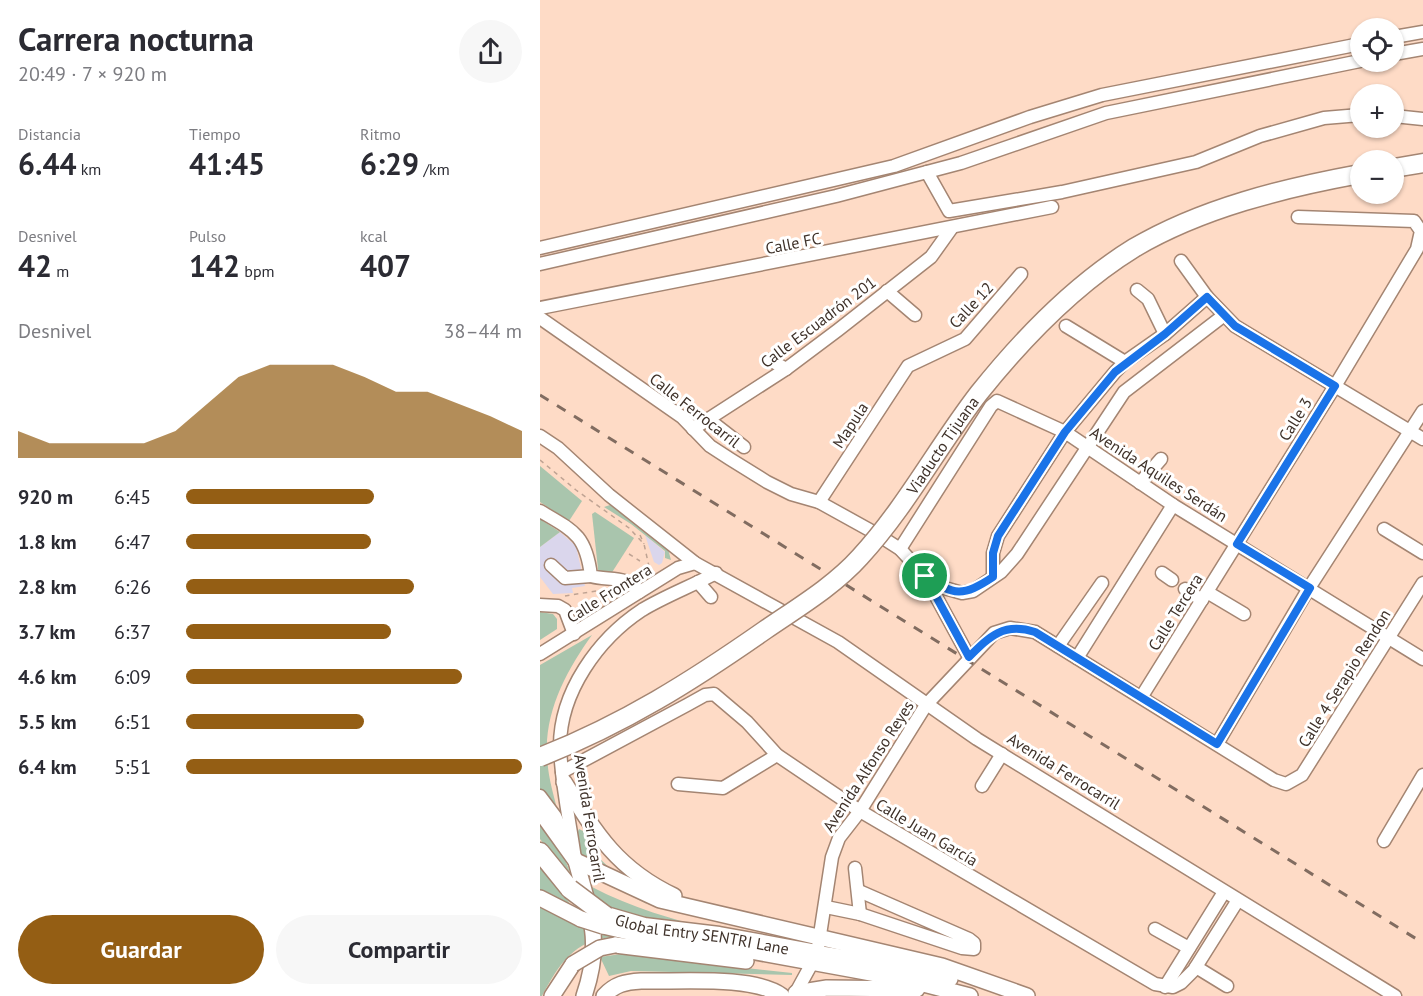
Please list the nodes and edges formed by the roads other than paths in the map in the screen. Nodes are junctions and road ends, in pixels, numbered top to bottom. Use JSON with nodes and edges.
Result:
{"nodes":[{"id":1,"x":1423,"y":32,"type":"edge"},
{"id":2,"x":1404,"y":36,"type":"edge"},
{"id":3,"x":1350,"y":46,"type":"edge"},
{"id":4,"x":1423,"y":49,"type":"edge"},
{"id":5,"x":1404,"y":52,"type":"edge"},
{"id":6,"x":1350,"y":63,"type":"edge"},
{"id":7,"x":1350,"y":116,"type":"edge"},
{"id":8,"x":1404,"y":117,"type":"edge"},
{"id":9,"x":1423,"y":119,"type":"edge"},
{"id":10,"x":997,"y":129,"type":"junction"},
{"id":11,"x":1005,"y":147,"type":"junction"},
{"id":12,"x":1423,"y":163,"type":"edge"},
{"id":13,"x":1404,"y":166,"type":"edge"},
{"id":14,"x":927,"y":172,"type":"junction"},
{"id":15,"x":1423,"y":172,"type":"edge"},
{"id":16,"x":1350,"y":176,"type":"edge"},
{"id":17,"x":1404,"y":176,"type":"edge"},
{"id":18,"x":1350,"y":186,"type":"edge"},
{"id":19,"x":1052,"y":207,"type":"dead end"},
{"id":20,"x":1298,"y":217,"type":"dead end"},
{"id":21,"x":951,"y":229,"type":"junction"},
{"id":22,"x":540,"y":248,"type":"edge"},
{"id":23,"x":1420,"y":249,"type":"edge"},
{"id":24,"x":1181,"y":261,"type":"dead end"},
{"id":25,"x":540,"y":264,"type":"edge"},
{"id":26,"x":1021,"y":274,"type":"dead end"},
{"id":27,"x":1137,"y":290,"type":"dead end"},
{"id":28,"x":887,"y":291,"type":"junction"},
{"id":29,"x":1214,"y":306,"type":"junction"},
{"id":30,"x":540,"y":309,"type":"edge"},
{"id":31,"x":915,"y":315,"type":"dead end"},
{"id":32,"x":540,"y":318,"type":"edge"},
{"id":33,"x":1066,"y":326,"type":"dead end"},
{"id":34,"x":1165,"y":334,"type":"junction"},
{"id":35,"x":770,"y":360,"type":"dead end"},
{"id":36,"x":1125,"y":362,"type":"junction"},
{"id":37,"x":908,"y":366,"type":"joint"},
{"id":38,"x":786,"y":369,"type":"junction"},
{"id":39,"x":1335,"y":386,"type":"junction"},
{"id":40,"x":1423,"y":411,"type":"edge"},
{"id":41,"x":708,"y":419,"type":"junction"},
{"id":42,"x":693,"y":429,"type":"junction"},
{"id":43,"x":1411,"y":431,"type":"junction"},
{"id":44,"x":1065,"y":432,"type":"junction"},
{"id":45,"x":540,"y":436,"type":"edge"},
{"id":46,"x":1423,"y":439,"type":"edge"},
{"id":47,"x":744,"y":447,"type":"dead end"},
{"id":48,"x":1086,"y":447,"type":"junction"},
{"id":49,"x":1161,"y":459,"type":"dead end"},
{"id":50,"x":1140,"y":483,"type":"junction"},
{"id":51,"x":819,"y":502,"type":"junction"},
{"id":52,"x":1173,"y":505,"type":"junction"},
{"id":53,"x":540,"y":511,"type":"edge"},
{"id":54,"x":1384,"y":529,"type":"dead end"},
{"id":55,"x":1237,"y":544,"type":"junction"},
{"id":56,"x":900,"y":549,"type":"junction"},
{"id":57,"x":1423,"y":553,"type":"edge"},
{"id":58,"x":695,"y":562,"type":"junction"},
{"id":59,"x":551,"y":565,"type":"dead end"},
{"id":60,"x":716,"y":573,"type":"junction"},
{"id":61,"x":591,"y":576,"type":"junction"},
{"id":62,"x":925,"y":576,"type":"junction"},
{"id":63,"x":993,"y":577,"type":"junction"},
{"id":64,"x":698,"y":582,"type":"junction"},
{"id":65,"x":1423,"y":583,"type":"edge"},
{"id":66,"x":1102,"y":584,"type":"dead end"},
{"id":67,"x":1310,"y":588,"type":"junction"},
{"id":68,"x":1185,"y":589,"type":"dead end"},
{"id":69,"x":639,"y":592,"type":"junction"},
{"id":70,"x":1204,"y":596,"type":"junction"},
{"id":71,"x":711,"y":597,"type":"dead end"},
{"id":72,"x":540,"y":605,"type":"edge"},
{"id":73,"x":1244,"y":614,"type":"dead end"},
{"id":74,"x":574,"y":634,"type":"junction"},
{"id":75,"x":1390,"y":638,"type":"junction"},
{"id":76,"x":1058,"y":646,"type":"junction"},
{"id":77,"x":540,"y":654,"type":"edge"},
{"id":78,"x":969,"y":657,"type":"junction"},
{"id":79,"x":1077,"y":658,"type":"junction"},
{"id":80,"x":1423,"y":659,"type":"edge"},
{"id":81,"x":1142,"y":696,"type":"junction"},
{"id":82,"x":926,"y":705,"type":"junction"},
{"id":83,"x":1217,"y":744,"type":"junction"},
{"id":84,"x":777,"y":754,"type":"junction"},
{"id":85,"x":1002,"y":754,"type":"junction"},
{"id":86,"x":540,"y":759,"type":"edge"},
{"id":87,"x":1423,"y":776,"type":"edge"},
{"id":88,"x":563,"y":777,"type":"junction"},
{"id":89,"x":678,"y":784,"type":"dead end"},
{"id":90,"x":982,"y":786,"type":"dead end"},
{"id":91,"x":540,"y":796,"type":"edge"},
{"id":92,"x":540,"y":811,"type":"edge"},
{"id":93,"x":860,"y":811,"type":"junction"},
{"id":94,"x":1384,"y":841,"type":"dead end"},
{"id":95,"x":540,"y":852,"type":"edge"},
{"id":96,"x":576,"y":861,"type":"junction"},
{"id":97,"x":855,"y":868,"type":"dead end"},
{"id":98,"x":859,"y":891,"type":"junction"},
{"id":99,"x":1224,"y":892,"type":"junction"},
{"id":100,"x":540,"y":898,"type":"edge"},
{"id":101,"x":1238,"y":900,"type":"junction"},
{"id":102,"x":826,"y":907,"type":"junction"},
{"id":103,"x":860,"y":914,"type":"junction"},
{"id":104,"x":730,"y":918,"type":"junction"},
{"id":105,"x":605,"y":921,"type":"junction"},
{"id":106,"x":1155,"y":929,"type":"dead end"},
{"id":107,"x":1189,"y":948,"type":"junction"},
{"id":108,"x":815,"y":957,"type":"junction"},
{"id":109,"x":1196,"y":967,"type":"junction"},
{"id":110,"x":1227,"y":986,"type":"dead end"},
{"id":111,"x":1165,"y":987,"type":"junction"},
{"id":112,"x":917,"y":989,"type":"junction"},
{"id":113,"x":791,"y":995,"type":"edge"},
{"id":114,"x":552,"y":996,"type":"edge"},
{"id":115,"x":584,"y":996,"type":"edge"},
{"id":116,"x":604,"y":996,"type":"edge"},
{"id":117,"x":943,"y":996,"type":"edge"},
{"id":118,"x":970,"y":996,"type":"edge"},
{"id":119,"x":999,"y":996,"type":"edge"},
{"id":120,"x":1027,"y":996,"type":"edge"},
{"id":121,"x":1395,"y":996,"type":"edge"}],
"edges":[{"from":1,"to":2,"type":"street"},
{"from":3,"to":10,"type":"street"},
{"from":4,"to":5,"type":"street"},
{"from":6,"to":11,"type":"street"},
{"from":7,"to":14,"type":"street"},
{"from":8,"to":9,"type":"street"},
{"from":10,"to":11,"type":"street"},
{"from":10,"to":22,"type":"street"},
{"from":11,"to":14,"type":"street"},
{"from":12,"to":13,"type":"highway"},
{"from":14,"to":25,"type":"street"},
{"from":15,"to":17,"type":"highway"},
{"from":16,"to":86,"type":"highway","name":"Viaducto Tijuana","bridge":true},
{"from":18,"to":86,"type":"highway","name":"Viaducto Tijuana","bridge":true},
{"from":19,"to":21,"type":"street","name":"Calle FC"},
{"from":20,"to":23,"type":"street"},
{"from":21,"to":28,"type":"street","name":"Calle Escuadrón 201"},
{"from":21,"to":30,"type":"street","name":"Calle FC"},
{"from":23,"to":39,"type":"street","name":"Calle 3"},
{"from":24,"to":29,"type":"street"},
{"from":26,"to":37,"type":"street","name":"Calle 12"},
{"from":27,"to":34,"type":"street"},
{"from":28,"to":31,"type":"street"},
{"from":28,"to":38,"type":"street","name":"Calle Escuadrón 201"},
{"from":29,"to":34,"type":"street"},
{"from":29,"to":39,"type":"street"},
{"from":29,"to":48,"type":"street"},
{"from":32,"to":42,"type":"street","name":"Calle Ferrocarril"},
{"from":33,"to":36,"type":"street"},
{"from":34,"to":36,"type":"street"},
{"from":35,"to":38,"type":"street"},
{"from":36,"to":44,"type":"street"},
{"from":37,"to":51,"type":"street","name":"Mapula"},
{"from":38,"to":41,"type":"street","name":"Calle Escuadrón 201"},
{"from":39,"to":43,"type":"street"},
{"from":39,"to":55,"type":"street","name":"Calle 3"},
{"from":40,"to":43,"type":"street"},
{"from":41,"to":42,"type":"street","name":"Calle Escuadrón 201"},
{"from":41,"to":47,"type":"street"},
{"from":42,"to":51,"type":"street","name":"Calle Ferrocarril"},
{"from":43,"to":46,"type":"street"},
{"from":43,"to":67,"type":"street"},
{"from":44,"to":48,"type":"street","name":"Avenida Aquiles Serdán"},
{"from":44,"to":56,"type":"street","name":"Avenida Aquiles Serdán"},
{"from":44,"to":63,"type":"street"},
{"from":45,"to":58,"type":"street","name":"Avenida Ferrocarril"},
{"from":48,"to":50,"type":"street","name":"Avenida Aquiles Serdán"},
{"from":48,"to":63,"type":"street"},
{"from":49,"to":50,"type":"street"},
{"from":50,"to":52,"type":"street","name":"Avenida Aquiles Serdán"},
{"from":51,"to":56,"type":"street","name":"Calle Ferrocarril"},
{"from":52,"to":55,"type":"street","name":"Avenida Aquiles Serdán"},
{"from":52,"to":79,"type":"street"},
{"from":53,"to":61,"type":"street"},
{"from":54,"to":57,"type":"street"},
{"from":55,"to":67,"type":"street","name":"Avenida Aquiles Serdán"},
{"from":55,"to":70,"type":"street","name":"Calle Tercera"},
{"from":56,"to":62,"type":"street","name":"Calle Ferrocarril"},
{"from":58,"to":60,"type":"street","name":"Avenida Ferrocarril"},
{"from":58,"to":69,"type":"street","name":"Calle Frontera"},
{"from":59,"to":61,"type":"street"},
{"from":60,"to":64,"type":"street","name":"Avenida Ferrocarril"},
{"from":60,"to":82,"type":"street","name":"Avenida Ferrocarril"},
{"from":61,"to":69,"type":"street"},
{"from":62,"to":63,"type":"street"},
{"from":62,"to":78,"type":"street"},
{"from":64,"to":71,"type":"street"},
{"from":64,"to":88,"type":"street","name":"Avenida Ferrocarril"},
{"from":65,"to":75,"type":"street","name":"Calle 4 Serapio Rendon"},
{"from":66,"to":76,"type":"street"},
{"from":67,"to":75,"type":"street"},
{"from":67,"to":83,"type":"street"},
{"from":68,"to":70,"type":"street"},
{"from":69,"to":74,"type":"street","name":"Calle Frontera"},
{"from":70,"to":73,"type":"street"},
{"from":70,"to":81,"type":"street","name":"Calle Tercera"},
{"from":72,"to":74,"type":"street"},
{"from":74,"to":77,"type":"street","name":"Calle Frontera"},
{"from":75,"to":80,"type":"street"},
{"from":75,"to":83,"type":"street","name":"Calle 4 Serapio Rendon"},
{"from":76,"to":78,"type":"street","name":"Avenida Alfonso Reyes"},
{"from":76,"to":79,"type":"street"},
{"from":78,"to":82,"type":"street","name":"Avenida Alfonso Reyes"},
{"from":79,"to":81,"type":"street"},
{"from":81,"to":83,"type":"street"},
{"from":82,"to":85,"type":"street","name":"Avenida Ferrocarril"},
{"from":82,"to":93,"type":"street","name":"Avenida Alfonso Reyes"},
{"from":84,"to":88,"type":"street","name":"Calle Juan García"},
{"from":84,"to":89,"type":"street"},
{"from":84,"to":93,"type":"street","name":"Calle Juan García"},
{"from":85,"to":90,"type":"street"},
{"from":85,"to":99,"type":"street","name":"Avenida Ferrocarril"},
{"from":87,"to":94,"type":"street"},
{"from":88,"to":96,"type":"street","name":"Avenida Ferrocarril"},
{"from":88,"to":104,"type":"main road"},
{"from":91,"to":96,"type":"street"},
{"from":92,"to":96,"type":"main road"},
{"from":93,"to":102,"type":"street","name":"Avenida Alfonso Reyes"},
{"from":93,"to":111,"type":"street","name":"Calle Juan García"},
{"from":95,"to":105,"type":"highway","name":"Global Entry SENTRI Lane","bridge":true},
{"from":96,"to":104,"type":"main road"},
{"from":96,"to":115,"type":"main road","name":"Avenida Ferrocarril"},
{"from":97,"to":98,"type":"street"},
{"from":98,"to":103,"type":"street"},
{"from":98,"to":103,"type":"street"},
{"from":99,"to":101,"type":"street","name":"Avenida Ferrocarril"},
{"from":99,"to":107,"type":"street"},
{"from":100,"to":105,"type":"main road","bridge":true},
{"from":101,"to":109,"type":"street"},
{"from":101,"to":121,"type":"street","name":"Avenida Ferrocarril"},
{"from":102,"to":103,"type":"street"},
{"from":102,"to":108,"type":"street","name":"Avenida Alfonso Reyes"},
{"from":104,"to":108,"type":"main road"},
{"from":105,"to":108,"type":"highway","name":"Global Entry SENTRI Lane"},
{"from":106,"to":107,"type":"street"},
{"from":107,"to":111,"type":"street"},
{"from":108,"to":112,"type":"main road"},
{"from":108,"to":113,"type":"street","name":"Avenida Alfonso Reyes"},
{"from":108,"to":114,"type":"main road","bridge":true},
{"from":108,"to":118,"type":"main road"},
{"from":108,"to":119,"type":"main road"},
{"from":108,"to":120,"type":"main road"},
{"from":109,"to":110,"type":"street"},
{"from":109,"to":111,"type":"street"},
{"from":112,"to":113,"type":"main road"},
{"from":112,"to":117,"type":"main road"},
{"from":113,"to":116,"type":"main road"}]}
